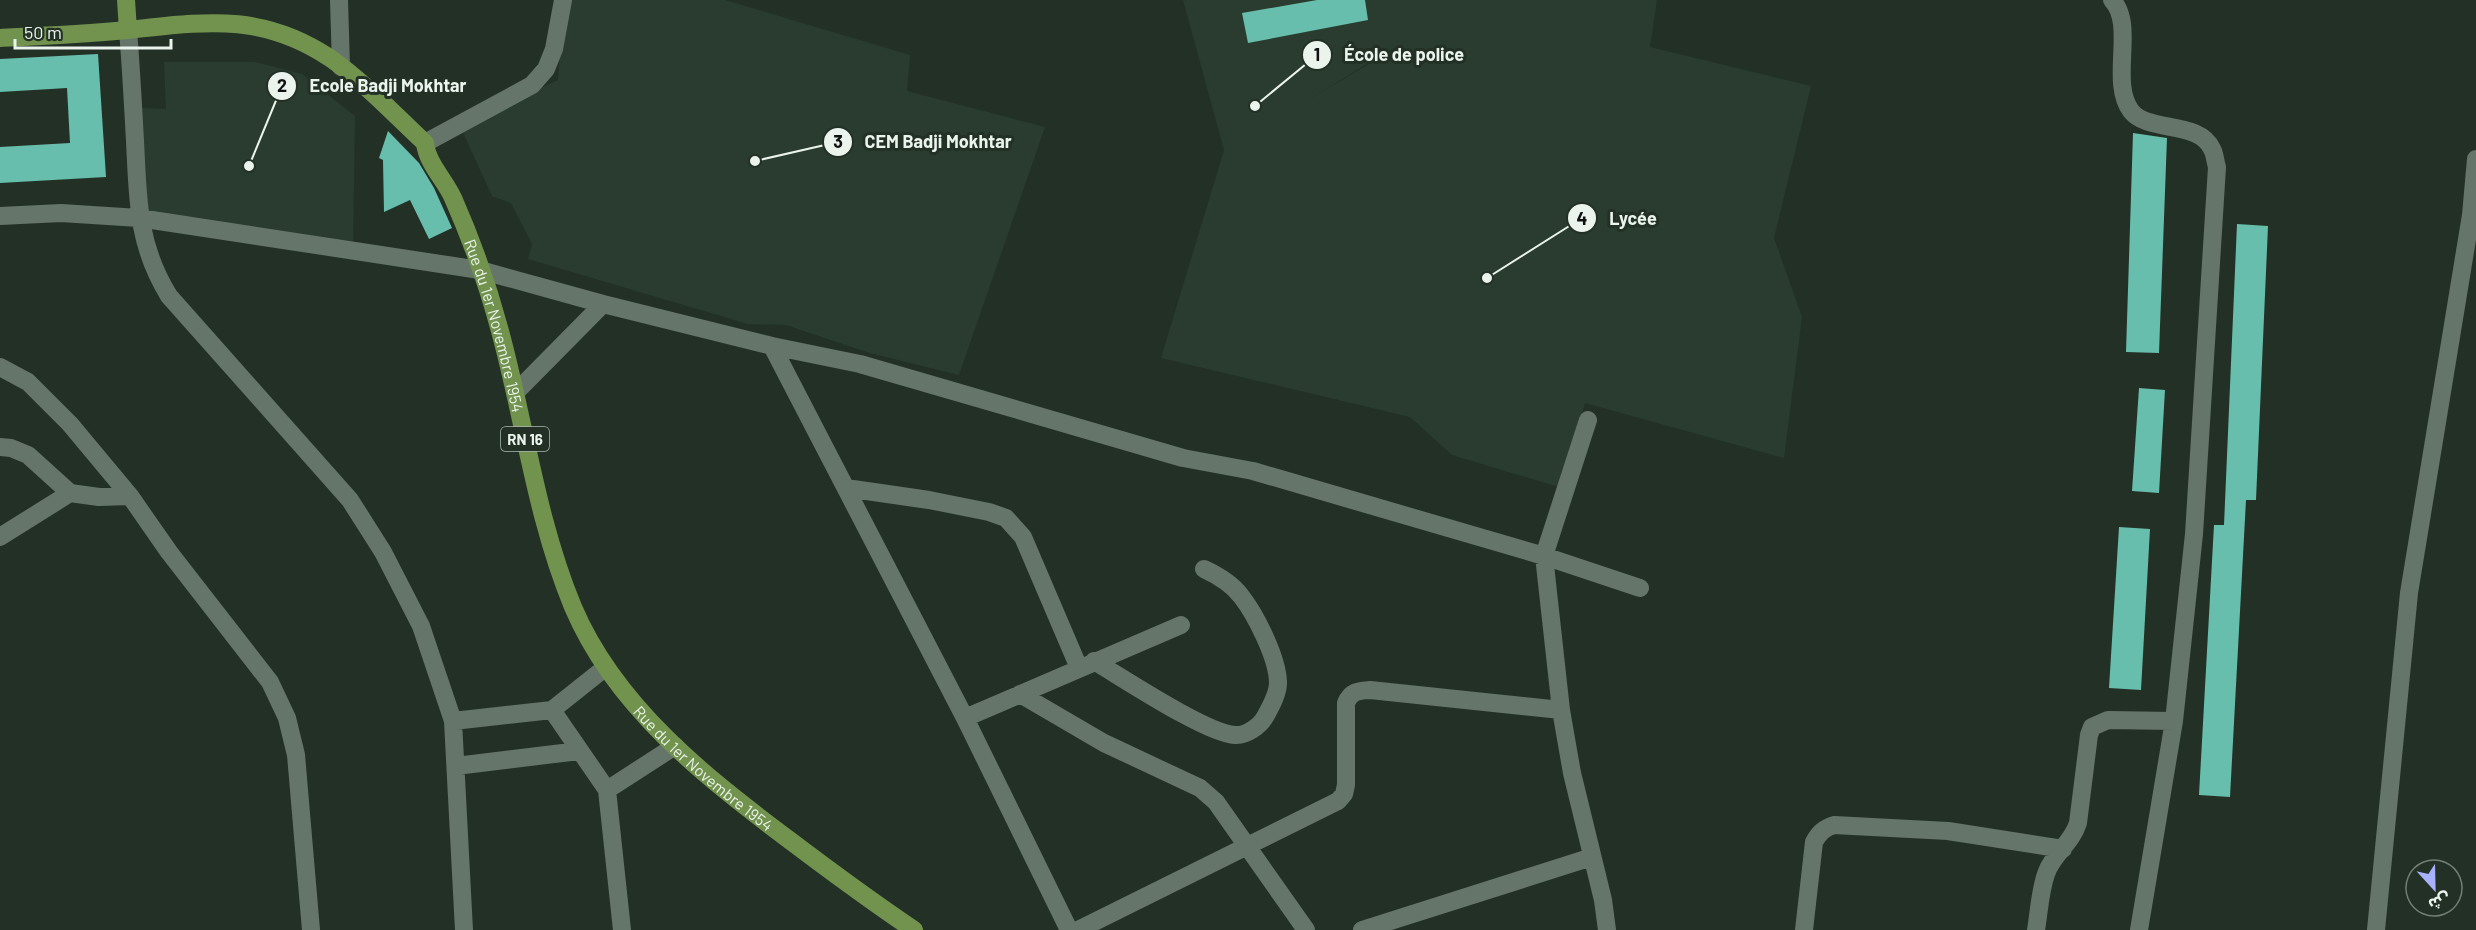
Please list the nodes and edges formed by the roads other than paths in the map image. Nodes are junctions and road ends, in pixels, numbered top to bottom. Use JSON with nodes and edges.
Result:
{"nodes":[{"id":1,"x":126,"y":0,"type":"edge"},
{"id":2,"x":339,"y":0,"type":"edge"},
{"id":3,"x":563,"y":0,"type":"edge"},
{"id":4,"x":2112,"y":0,"type":"edge"},
{"id":5,"x":128,"y":30,"type":"junction"},
{"id":6,"x":0,"y":38,"type":"edge"},
{"id":7,"x":341,"y":67,"type":"junction"},
{"id":8,"x":425,"y":143,"type":"junction"},
{"id":9,"x":2476,"y":159,"type":"edge"},
{"id":10,"x":0,"y":216,"type":"edge"},
{"id":11,"x":139,"y":218,"type":"junction"},
{"id":12,"x":480,"y":270,"type":"junction"},
{"id":13,"x":603,"y":304,"type":"junction"},
{"id":14,"x":772,"y":346,"type":"junction"},
{"id":15,"x":0,"y":367,"type":"edge"},
{"id":16,"x":515,"y":393,"type":"junction"},
{"id":17,"x":1588,"y":420,"type":"dead end"},
{"id":18,"x":0,"y":447,"type":"edge"},
{"id":19,"x":846,"y":488,"type":"junction"},
{"id":20,"x":70,"y":493,"type":"junction"},
{"id":21,"x":130,"y":496,"type":"junction"},
{"id":22,"x":0,"y":537,"type":"edge"},
{"id":23,"x":1544,"y":556,"type":"junction"},
{"id":24,"x":1204,"y":569,"type":"dead end"},
{"id":25,"x":1640,"y":588,"type":"dead end"},
{"id":26,"x":1181,"y":625,"type":"dead end"},
{"id":27,"x":1087,"y":665,"type":"junction"},
{"id":28,"x":606,"y":667,"type":"junction"},
{"id":29,"x":1020,"y":694,"type":"junction"},
{"id":30,"x":552,"y":710,"type":"junction"},
{"id":31,"x":1561,"y":710,"type":"junction"},
{"id":32,"x":965,"y":718,"type":"junction"},
{"id":33,"x":453,"y":721,"type":"junction"},
{"id":34,"x":2174,"y":721,"type":"junction"},
{"id":35,"x":675,"y":746,"type":"junction"},
{"id":36,"x":579,"y":751,"type":"junction"},
{"id":37,"x":456,"y":766,"type":"junction"},
{"id":38,"x":607,"y":790,"type":"junction"},
{"id":39,"x":1247,"y":847,"type":"junction"},
{"id":40,"x":2063,"y":849,"type":"junction"},
{"id":41,"x":1592,"y":857,"type":"junction"},
{"id":42,"x":1368,"y":929,"type":"edge"},
{"id":43,"x":311,"y":930,"type":"edge"},
{"id":44,"x":464,"y":930,"type":"edge"},
{"id":45,"x":622,"y":930,"type":"edge"},
{"id":46,"x":914,"y":930,"type":"edge"},
{"id":47,"x":1069,"y":930,"type":"edge"},
{"id":48,"x":1078,"y":930,"type":"edge"},
{"id":49,"x":1306,"y":930,"type":"edge"},
{"id":50,"x":1607,"y":930,"type":"edge"},
{"id":51,"x":1804,"y":930,"type":"edge"},
{"id":52,"x":2036,"y":930,"type":"edge"},
{"id":53,"x":2139,"y":930,"type":"edge"},
{"id":54,"x":2376,"y":930,"type":"edge"}],
"edges":[{"from":1,"to":5,"type":"main road"},
{"from":2,"to":7,"type":"street"},
{"from":3,"to":8,"type":"street"},
{"from":4,"to":34,"type":"street"},
{"from":5,"to":6,"type":"main road","name":"Rue du 1er Novembre 1954","number":"RN 16"},
{"from":5,"to":7,"type":"main road","name":"Rue du 1er Novembre 1954","number":"RN 16"},
{"from":5,"to":11,"type":"street"},
{"from":7,"to":8,"type":"main road","name":"Rue du 1er Novembre 1954","number":"RN 16"},
{"from":8,"to":12,"type":"main road","name":"Rue du 1er Novembre 1954","number":"RN 16"},
{"from":9,"to":54,"type":"street"},
{"from":10,"to":11,"type":"street"},
{"from":11,"to":12,"type":"street"},
{"from":11,"to":33,"type":"street"},
{"from":12,"to":13,"type":"street"},
{"from":12,"to":16,"type":"main road","name":"Rue du 1er Novembre 1954","number":"RN 16"},
{"from":13,"to":14,"type":"street"},
{"from":13,"to":16,"type":"street"},
{"from":14,"to":19,"type":"street"},
{"from":14,"to":23,"type":"street"},
{"from":15,"to":21,"type":"street"},
{"from":16,"to":28,"type":"main road","name":"Rue du 1er Novembre 1954","number":"RN 16"},
{"from":17,"to":23,"type":"street"},
{"from":18,"to":20,"type":"street"},
{"from":19,"to":27,"type":"street"},
{"from":19,"to":32,"type":"street"},
{"from":20,"to":21,"type":"street"},
{"from":20,"to":22,"type":"street"},
{"from":21,"to":43,"type":"street"},
{"from":23,"to":25,"type":"street"},
{"from":23,"to":31,"type":"street"},
{"from":24,"to":27,"type":"street"},
{"from":26,"to":27,"type":"street"},
{"from":27,"to":29,"type":"street"},
{"from":28,"to":30,"type":"street"},
{"from":28,"to":35,"type":"main road","name":"Rue du 1er Novembre 1954","number":"RN 16"},
{"from":29,"to":32,"type":"street"},
{"from":29,"to":39,"type":"street"},
{"from":30,"to":33,"type":"street"},
{"from":30,"to":36,"type":"street"},
{"from":31,"to":39,"type":"street"},
{"from":31,"to":41,"type":"street"},
{"from":32,"to":47,"type":"street"},
{"from":33,"to":37,"type":"street"},
{"from":34,"to":40,"type":"street"},
{"from":34,"to":53,"type":"street"},
{"from":35,"to":38,"type":"street"},
{"from":35,"to":46,"type":"main road","name":"Rue du 1er Novembre 1954","number":"RN 16"},
{"from":36,"to":37,"type":"street"},
{"from":36,"to":38,"type":"street"},
{"from":37,"to":44,"type":"street"},
{"from":38,"to":45,"type":"street"},
{"from":39,"to":48,"type":"street"},
{"from":39,"to":49,"type":"street"},
{"from":40,"to":51,"type":"street"},
{"from":40,"to":52,"type":"street"},
{"from":41,"to":42,"type":"street"},
{"from":41,"to":50,"type":"street"}]}
